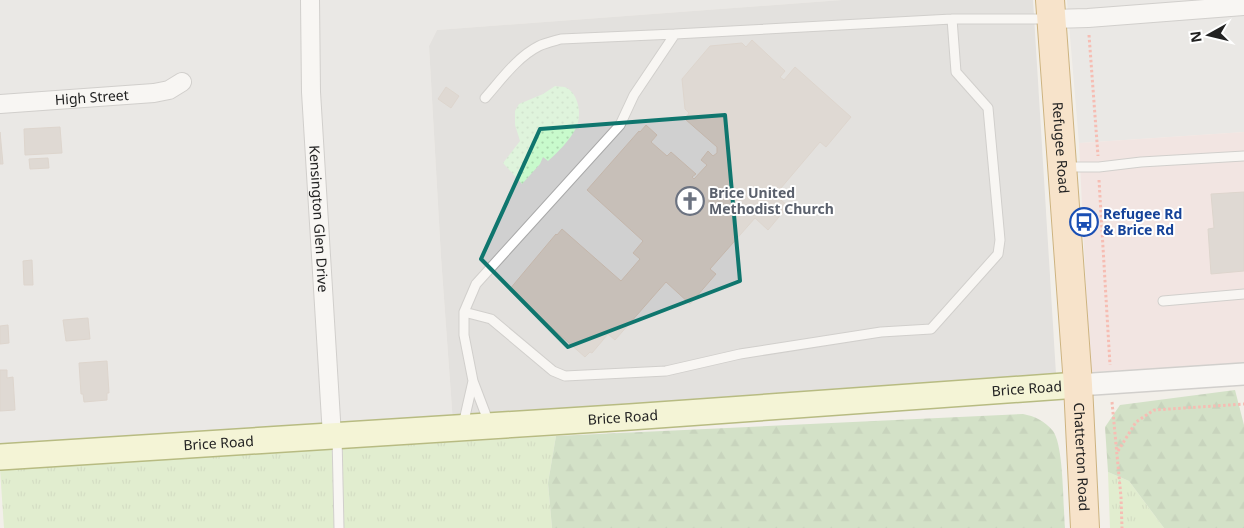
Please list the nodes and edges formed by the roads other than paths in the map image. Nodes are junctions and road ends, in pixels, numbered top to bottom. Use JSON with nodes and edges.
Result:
{"nodes":[{"id":1,"x":310,"y":0,"type":"edge"},
{"id":2,"x":1244,"y":6,"type":"edge"},
{"id":3,"x":1051,"y":9,"type":"edge"},
{"id":4,"x":952,"y":19,"type":"junction"},
{"id":5,"x":675,"y":34,"type":"junction"},
{"id":6,"x":182,"y":82,"type":"dead end"},
{"id":7,"x":485,"y":98,"type":"dead end"},
{"id":8,"x":0,"y":104,"type":"edge"},
{"id":9,"x":1244,"y":156,"type":"edge"},
{"id":10,"x":1062,"y":167,"type":"junction"},
{"id":11,"x":1244,"y":294,"type":"edge"},
{"id":12,"x":1164,"y":301,"type":"dead end"},
{"id":13,"x":464,"y":312,"type":"junction"},
{"id":14,"x":1244,"y":374,"type":"edge"},
{"id":15,"x":473,"y":381,"type":"junction"},
{"id":16,"x":1078,"y":385,"type":"junction"},
{"id":17,"x":490,"y":426,"type":"junction"},
{"id":18,"x":462,"y":428,"type":"junction"},
{"id":19,"x":335,"y":436,"type":"junction"},
{"id":20,"x":0,"y":456,"type":"edge"},
{"id":21,"x":339,"y":528,"type":"edge"},
{"id":22,"x":1085,"y":528,"type":"edge"}],
"edges":[{"from":1,"to":19,"type":"street","name":"Kensington Glen Drive"},
{"from":2,"to":3,"type":"street"},
{"from":3,"to":4,"type":"lane"},
{"from":3,"to":10,"type":"main road","name":"Refugee Road"},
{"from":4,"to":5,"type":"lane"},
{"from":4,"to":13,"type":"lane"},
{"from":5,"to":7,"type":"lane"},
{"from":5,"to":13,"type":"lane"},
{"from":6,"to":8,"type":"street","name":"High Street"},
{"from":9,"to":10,"type":"lane"},
{"from":10,"to":16,"type":"main road","name":"Refugee Road"},
{"from":11,"to":12,"type":"lane"},
{"from":13,"to":15,"type":"lane"},
{"from":14,"to":16,"type":"street","name":"Brice Road"},
{"from":15,"to":17,"type":"lane"},
{"from":15,"to":18,"type":"lane"},
{"from":16,"to":17,"type":"main road","name":"Brice Road"},
{"from":16,"to":22,"type":"main road","name":"Chatterton Road"},
{"from":17,"to":18,"type":"main road","name":"Brice Road"},
{"from":18,"to":19,"type":"main road","name":"Brice Road"},
{"from":19,"to":20,"type":"main road","name":"Brice Road"},
{"from":19,"to":21,"type":"lane"}]}
